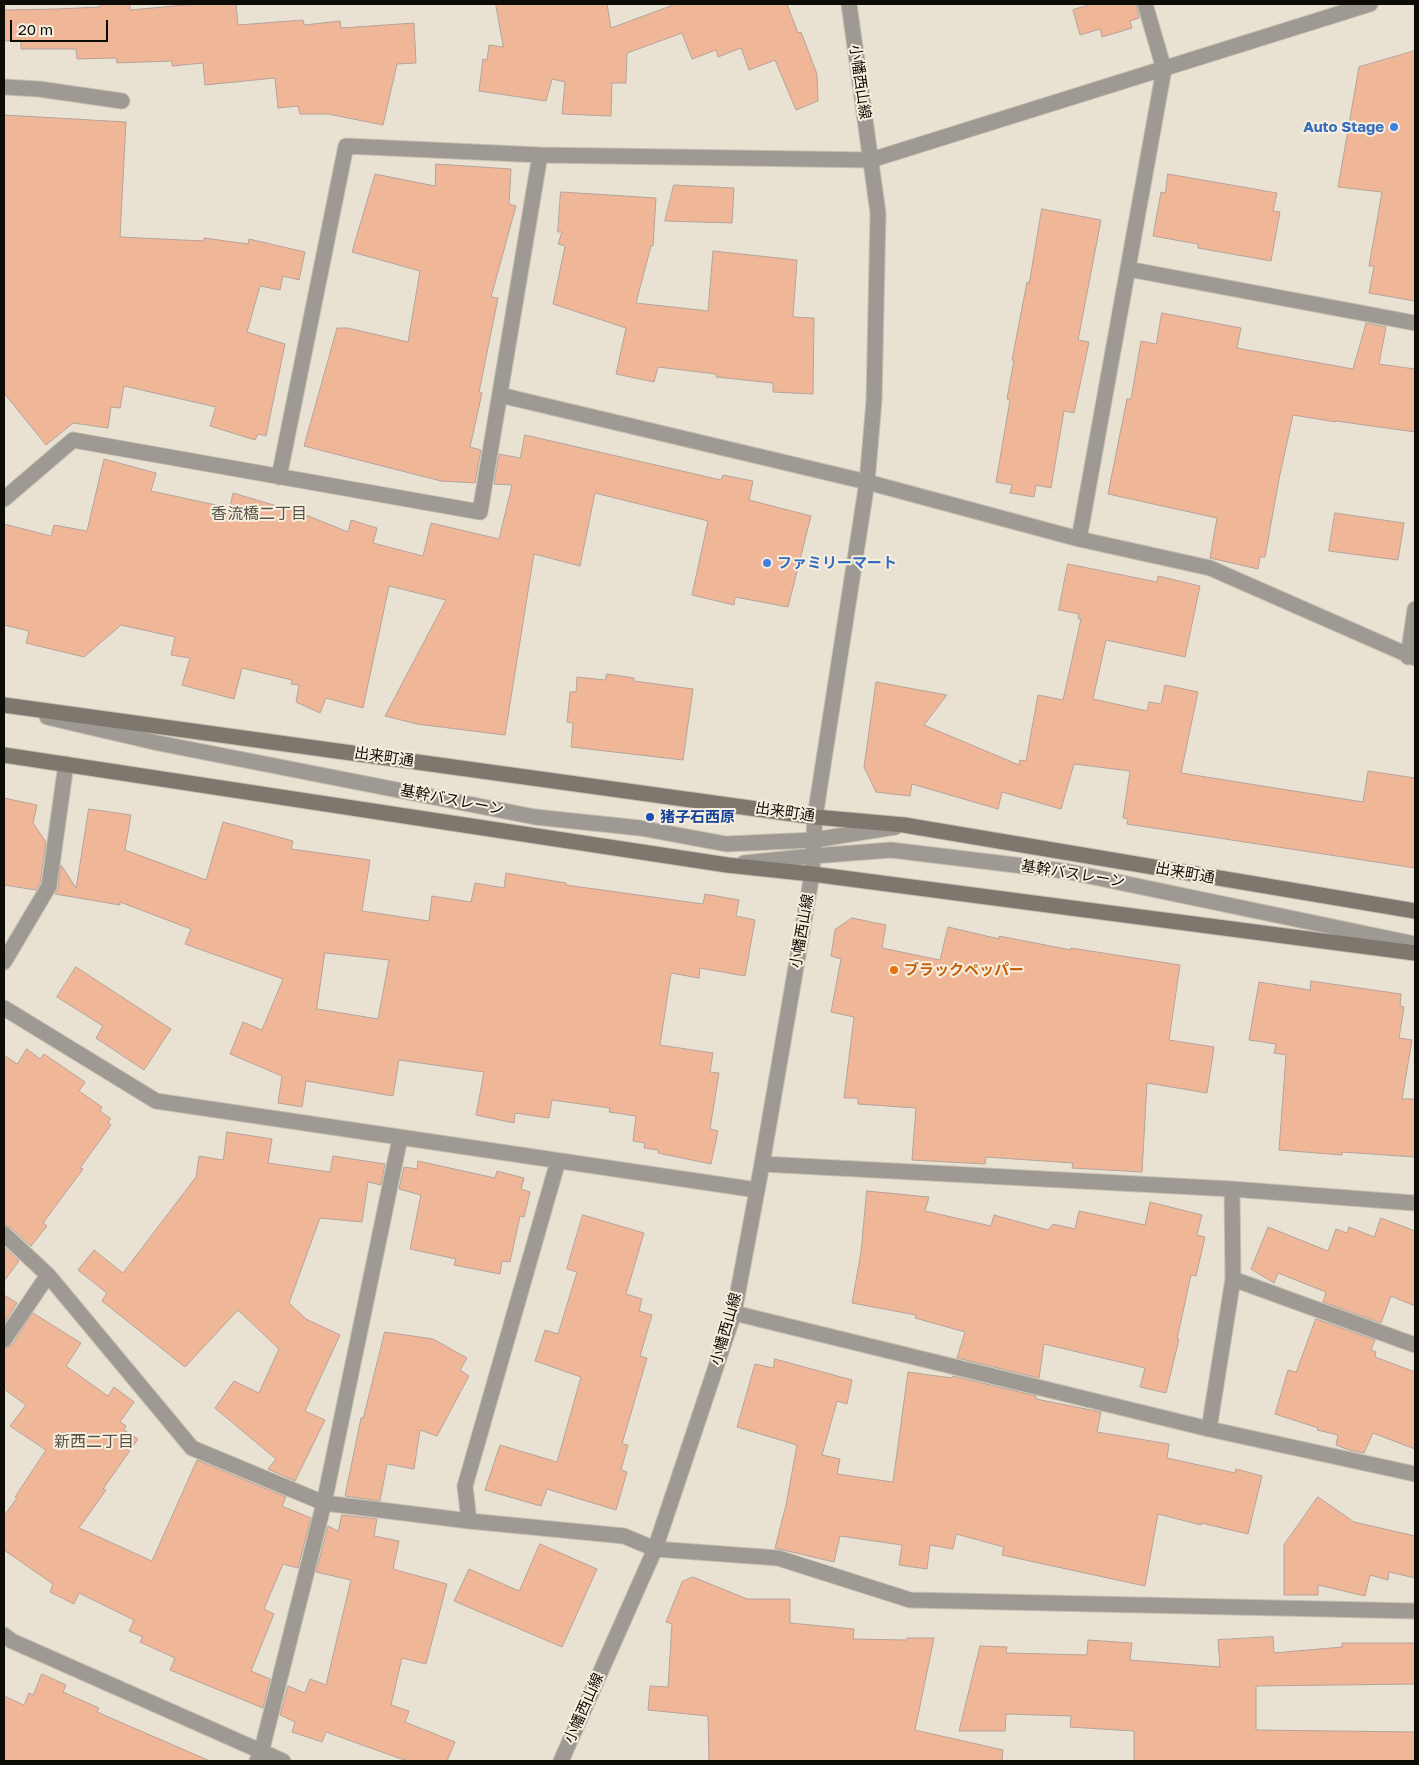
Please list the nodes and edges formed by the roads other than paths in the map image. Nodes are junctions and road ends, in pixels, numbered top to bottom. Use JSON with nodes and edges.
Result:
{"nodes":[{"id":1,"x":849,"y":4,"type":"edge"},
{"id":2,"x":1145,"y":4,"type":"edge"},
{"id":3,"x":1370,"y":4,"type":"edge"},
{"id":4,"x":1164,"y":69,"type":"junction"},
{"id":5,"x":4,"y":87,"type":"edge"},
{"id":6,"x":122,"y":101,"type":"dead end"},
{"id":7,"x":540,"y":155,"type":"junction"},
{"id":8,"x":871,"y":160,"type":"junction"},
{"id":9,"x":1128,"y":269,"type":"junction"},
{"id":10,"x":1415,"y":323,"type":"edge"},
{"id":11,"x":500,"y":395,"type":"junction"},
{"id":12,"x":279,"y":478,"type":"junction"},
{"id":13,"x":867,"y":482,"type":"junction"},
{"id":14,"x":4,"y":500,"type":"edge"},
{"id":15,"x":1079,"y":539,"type":"junction"},
{"id":16,"x":1415,"y":608,"type":"edge"},
{"id":17,"x":1412,"y":657,"type":"edge"},
{"id":18,"x":4,"y":706,"type":"edge"},
{"id":19,"x":4,"y":754,"type":"edge"},
{"id":20,"x":66,"y":764,"type":"junction"},
{"id":21,"x":815,"y":817,"type":"junction"},
{"id":22,"x":904,"y":825,"type":"junction"},
{"id":23,"x":814,"y":840,"type":"junction"},
{"id":24,"x":813,"y":856,"type":"junction"},
{"id":25,"x":727,"y":865,"type":"junction"},
{"id":26,"x":812,"y":874,"type":"junction"},
{"id":27,"x":1415,"y":911,"type":"edge"},
{"id":28,"x":1415,"y":944,"type":"edge"},
{"id":29,"x":1415,"y":953,"type":"edge"},
{"id":30,"x":4,"y":962,"type":"edge"},
{"id":31,"x":4,"y":1008,"type":"edge"},
{"id":32,"x":400,"y":1138,"type":"junction"},
{"id":33,"x":558,"y":1161,"type":"junction"},
{"id":34,"x":762,"y":1164,"type":"junction"},
{"id":35,"x":1232,"y":1189,"type":"junction"},
{"id":36,"x":757,"y":1190,"type":"junction"},
{"id":37,"x":1415,"y":1202,"type":"edge"},
{"id":38,"x":4,"y":1234,"type":"edge"},
{"id":39,"x":48,"y":1275,"type":"junction"},
{"id":40,"x":1233,"y":1279,"type":"junction"},
{"id":41,"x":734,"y":1313,"type":"junction"},
{"id":42,"x":4,"y":1340,"type":"edge"},
{"id":43,"x":1415,"y":1345,"type":"edge"},
{"id":44,"x":1209,"y":1429,"type":"junction"},
{"id":45,"x":1415,"y":1474,"type":"edge"},
{"id":46,"x":324,"y":1503,"type":"junction"},
{"id":47,"x":469,"y":1521,"type":"junction"},
{"id":48,"x":655,"y":1549,"type":"junction"},
{"id":49,"x":1415,"y":1611,"type":"edge"},
{"id":50,"x":4,"y":1635,"type":"edge"},
{"id":51,"x":259,"y":1757,"type":"edge"},
{"id":52,"x":283,"y":1761,"type":"edge"},
{"id":53,"x":561,"y":1761,"type":"edge"}],
"edges":[{"from":1,"to":8,"type":"street","name":"小幡西山線"},
{"from":2,"to":4,"type":"street"},
{"from":3,"to":4,"type":"street"},
{"from":4,"to":8,"type":"street"},
{"from":4,"to":9,"type":"street"},
{"from":5,"to":6,"type":"street"},
{"from":7,"to":8,"type":"street"},
{"from":7,"to":11,"type":"street"},
{"from":7,"to":12,"type":"street"},
{"from":8,"to":13,"type":"street","name":"小幡西山線"},
{"from":9,"to":10,"type":"street"},
{"from":9,"to":15,"type":"street"},
{"from":11,"to":12,"type":"street"},
{"from":11,"to":13,"type":"street"},
{"from":12,"to":14,"type":"street"},
{"from":13,"to":15,"type":"street"},
{"from":13,"to":21,"type":"street","name":"小幡西山線"},
{"from":15,"to":17,"type":"street"},
{"from":16,"to":17,"type":"street"},
{"from":18,"to":21,"type":"main road","name":"出来町通"},
{"from":18,"to":23,"type":"street","name":"基幹バスレーン"},
{"from":19,"to":20,"type":"main road"},
{"from":20,"to":25,"type":"main road"},
{"from":20,"to":30,"type":"street"},
{"from":21,"to":22,"type":"main road","name":"出来町通"},
{"from":21,"to":23,"type":"street","name":"小幡西山線"},
{"from":22,"to":23,"type":"street","name":"基幹バスレーン"},
{"from":22,"to":27,"type":"main road","name":"出来町通"},
{"from":23,"to":24,"type":"street","name":"小幡西山線"},
{"from":24,"to":25,"type":"street","name":"基幹バスレーン"},
{"from":24,"to":26,"type":"street","name":"小幡西山線"},
{"from":24,"to":28,"type":"street","name":"基幹バスレーン"},
{"from":25,"to":26,"type":"main road"},
{"from":26,"to":29,"type":"main road"},
{"from":26,"to":34,"type":"street","name":"小幡西山線"},
{"from":31,"to":32,"type":"street"},
{"from":32,"to":33,"type":"street"},
{"from":32,"to":46,"type":"street"},
{"from":33,"to":36,"type":"street"},
{"from":33,"to":47,"type":"street"},
{"from":34,"to":35,"type":"street"},
{"from":34,"to":36,"type":"street","name":"小幡西山線"},
{"from":35,"to":37,"type":"street"},
{"from":35,"to":40,"type":"street"},
{"from":36,"to":41,"type":"street","name":"小幡西山線"},
{"from":38,"to":39,"type":"street"},
{"from":39,"to":42,"type":"street"},
{"from":39,"to":46,"type":"street"},
{"from":40,"to":43,"type":"street"},
{"from":40,"to":44,"type":"street"},
{"from":41,"to":44,"type":"street"},
{"from":41,"to":48,"type":"street","name":"小幡西山線"},
{"from":44,"to":45,"type":"street"},
{"from":46,"to":47,"type":"street"},
{"from":46,"to":51,"type":"street"},
{"from":47,"to":48,"type":"street"},
{"from":48,"to":49,"type":"street"},
{"from":48,"to":53,"type":"street","name":"小幡西山線"},
{"from":50,"to":51,"type":"street"},
{"from":51,"to":52,"type":"street"}]}
